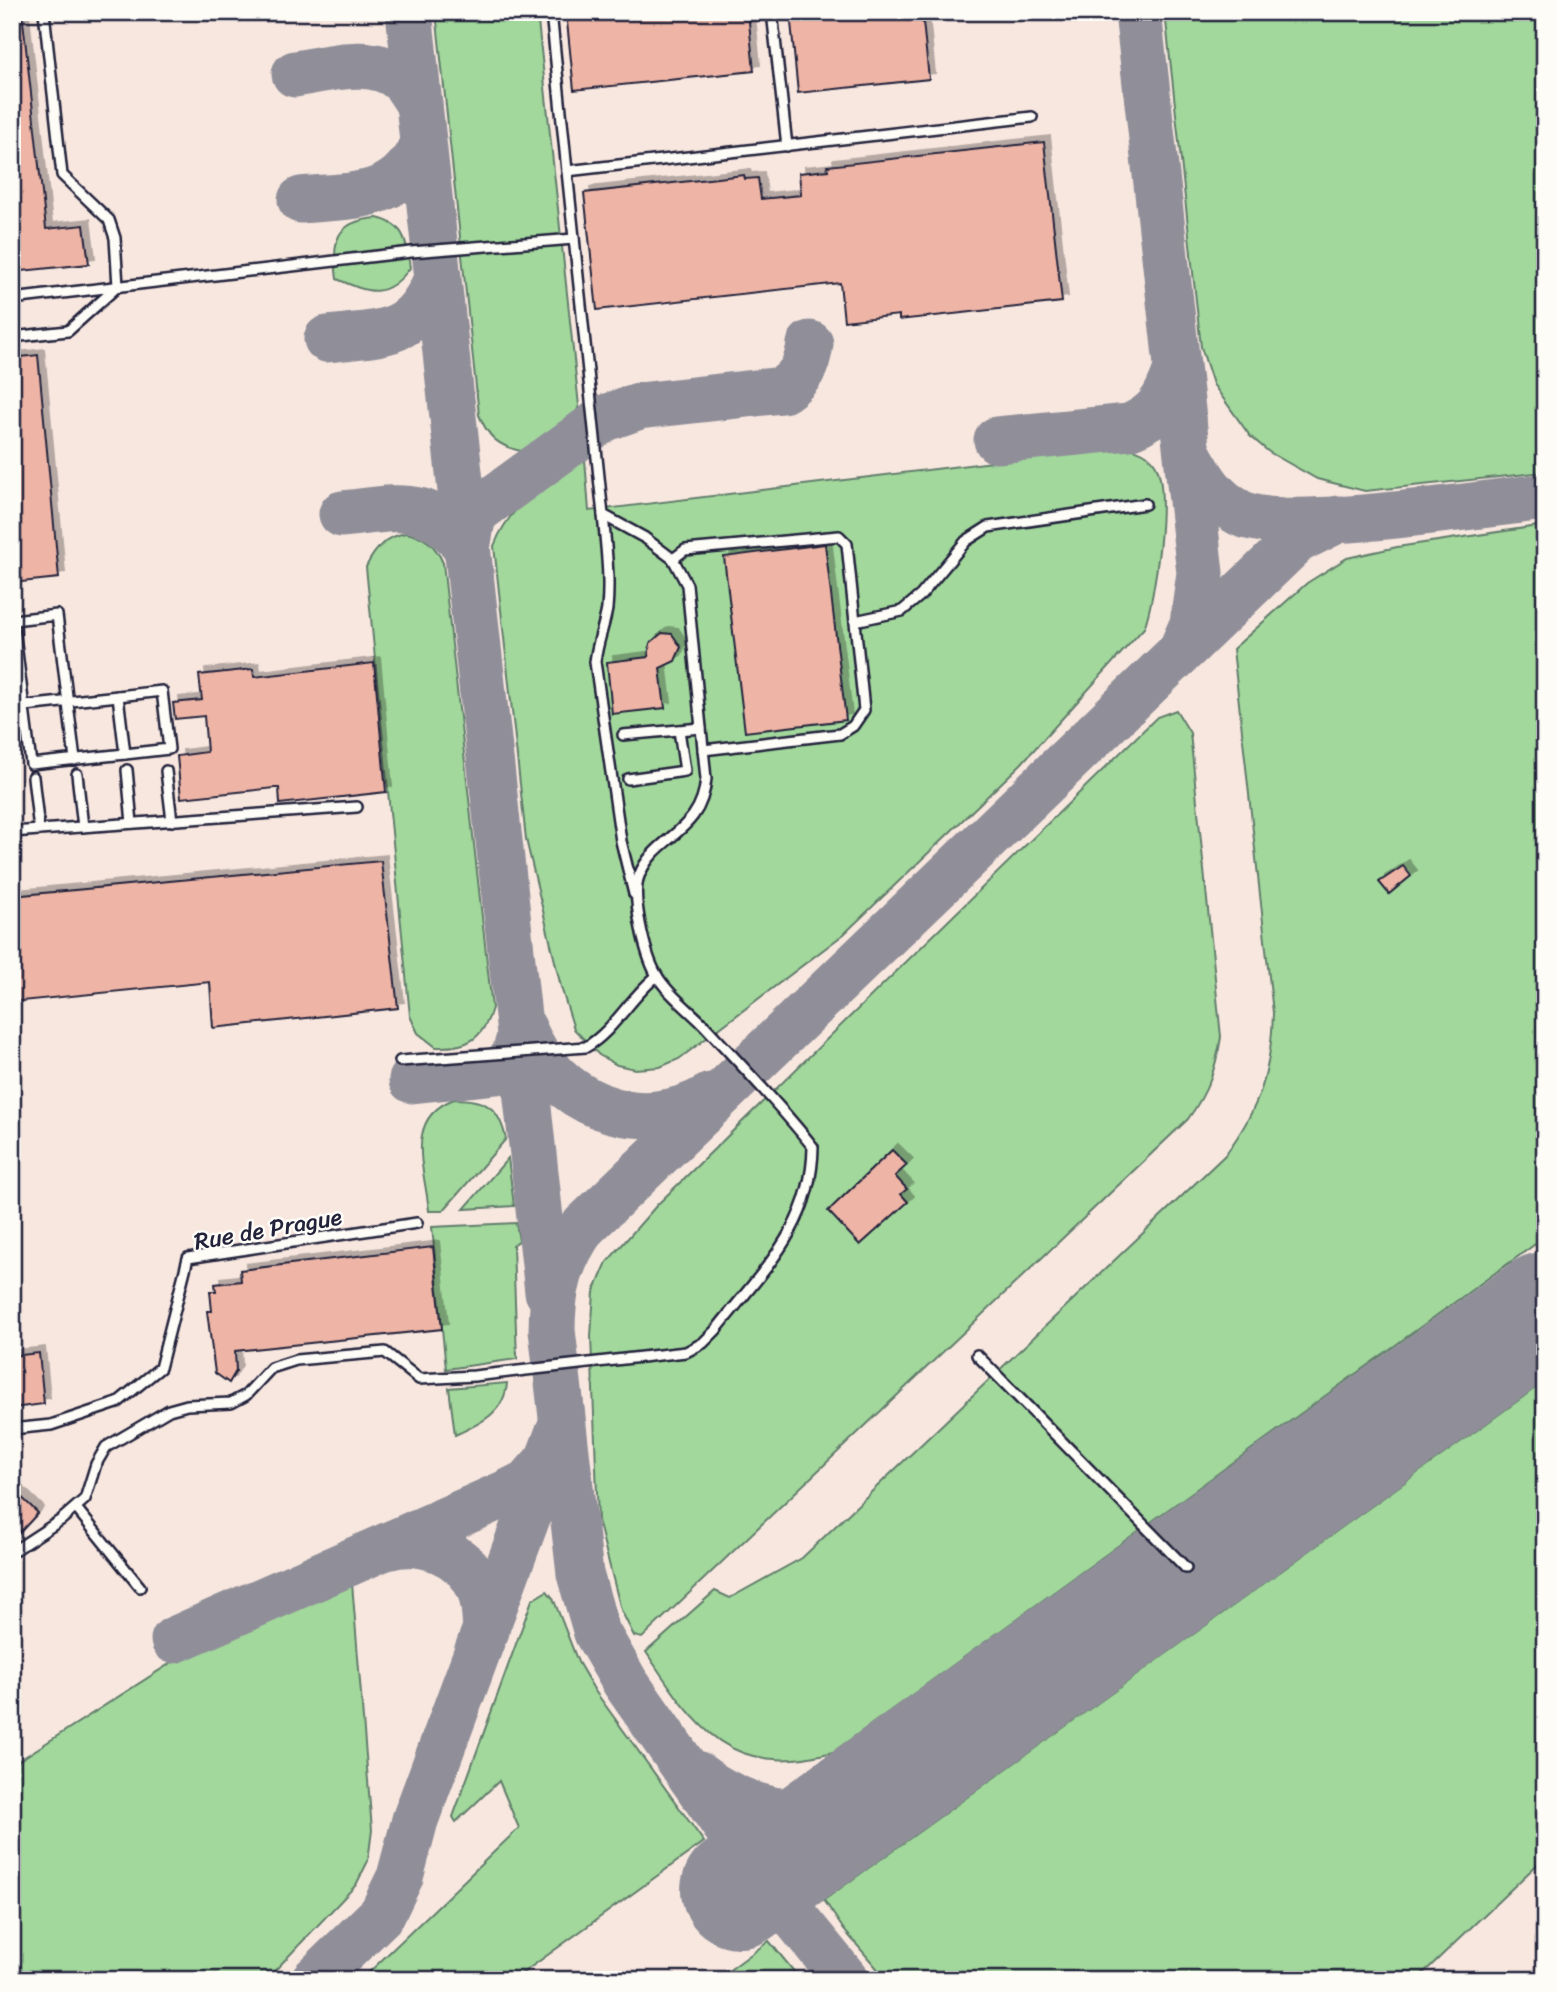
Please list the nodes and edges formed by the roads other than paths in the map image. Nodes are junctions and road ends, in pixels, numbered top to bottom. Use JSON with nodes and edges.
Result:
{"nodes":[{"id":1,"x":44,"y":12,"type":"edge"},
{"id":2,"x":551,"y":12,"type":"edge"},
{"id":3,"x":772,"y":12,"type":"edge"},
{"id":4,"x":1032,"y":117,"type":"dead end"},
{"id":5,"x":787,"y":146,"type":"junction"},
{"id":6,"x":567,"y":171,"type":"junction"},
{"id":7,"x":574,"y":239,"type":"junction"},
{"id":8,"x":118,"y":286,"type":"junction"},
{"id":9,"x":12,"y":299,"type":"edge"},
{"id":10,"x":12,"y":337,"type":"edge"},
{"id":11,"x":1145,"y":504,"type":"dead end"},
{"id":12,"x":603,"y":516,"type":"junction"},
{"id":13,"x":673,"y":559,"type":"junction"},
{"id":14,"x":12,"y":620,"type":"edge"},
{"id":15,"x":855,"y":621,"type":"junction"},
{"id":16,"x":118,"y":696,"type":"junction"},
{"id":17,"x":68,"y":701,"type":"junction"},
{"id":18,"x":25,"y":706,"type":"junction"},
{"id":19,"x":701,"y":728,"type":"junction"},
{"id":20,"x":679,"y":730,"type":"junction"},
{"id":21,"x":623,"y":735,"type":"dead end"},
{"id":22,"x":703,"y":750,"type":"junction"},
{"id":23,"x":125,"y":754,"type":"junction"},
{"id":24,"x":75,"y":760,"type":"junction"},
{"id":25,"x":127,"y":770,"type":"dead end"},
{"id":26,"x":166,"y":771,"type":"dead end"},
{"id":27,"x":77,"y":774,"type":"dead end"},
{"id":28,"x":33,"y":777,"type":"dead end"},
{"id":29,"x":628,"y":779,"type":"dead end"},
{"id":30,"x":356,"y":807,"type":"dead end"},
{"id":31,"x":172,"y":821,"type":"junction"},
{"id":32,"x":132,"y":823,"type":"junction"},
{"id":33,"x":83,"y":827,"type":"junction"},
{"id":34,"x":39,"y":830,"type":"junction"},
{"id":35,"x":12,"y":832,"type":"edge"},
{"id":36,"x":635,"y":895,"type":"junction"},
{"id":37,"x":657,"y":976,"type":"junction"},
{"id":38,"x":400,"y":1061,"type":"dead end"},
{"id":39,"x":417,"y":1223,"type":"dead end"},
{"id":40,"x":977,"y":1355,"type":"dead end"},
{"id":41,"x":12,"y":1429,"type":"edge"},
{"id":42,"x":76,"y":1508,"type":"junction"},
{"id":43,"x":12,"y":1552,"type":"edge"},
{"id":44,"x":1186,"y":1568,"type":"dead end"},
{"id":45,"x":140,"y":1587,"type":"dead end"}],
"edges":[{"from":1,"to":8,"type":"lane"},
{"from":2,"to":6,"type":"lane"},
{"from":3,"to":5,"type":"lane"},
{"from":4,"to":5,"type":"lane"},
{"from":5,"to":6,"type":"lane"},
{"from":6,"to":7,"type":"lane"},
{"from":7,"to":8,"type":"lane"},
{"from":7,"to":12,"type":"lane"},
{"from":8,"to":9,"type":"lane"},
{"from":8,"to":10,"type":"lane"},
{"from":11,"to":15,"type":"lane"},
{"from":12,"to":13,"type":"lane"},
{"from":12,"to":36,"type":"lane"},
{"from":13,"to":15,"type":"lane"},
{"from":13,"to":19,"type":"lane"},
{"from":14,"to":17,"type":"lane"},
{"from":14,"to":18,"type":"lane"},
{"from":15,"to":22,"type":"lane"},
{"from":16,"to":17,"type":"lane"},
{"from":16,"to":23,"type":"lane"},
{"from":16,"to":23,"type":"lane"},
{"from":17,"to":18,"type":"lane"},
{"from":17,"to":24,"type":"lane"},
{"from":18,"to":24,"type":"lane"},
{"from":19,"to":20,"type":"lane"},
{"from":19,"to":22,"type":"lane"},
{"from":20,"to":21,"type":"lane"},
{"from":20,"to":29,"type":"lane"},
{"from":22,"to":36,"type":"lane"},
{"from":23,"to":24,"type":"lane"},
{"from":25,"to":32,"type":"lane"},
{"from":26,"to":31,"type":"lane"},
{"from":27,"to":33,"type":"lane"},
{"from":28,"to":34,"type":"lane"},
{"from":30,"to":31,"type":"lane"},
{"from":31,"to":32,"type":"lane"},
{"from":32,"to":33,"type":"lane"},
{"from":33,"to":34,"type":"lane"},
{"from":34,"to":35,"type":"lane"},
{"from":36,"to":37,"type":"lane"},
{"from":37,"to":38,"type":"lane"},
{"from":37,"to":42,"type":"lane"},
{"from":39,"to":41,"type":"lane","name":"Rue de Prague"},
{"from":40,"to":44,"type":"lane"},
{"from":42,"to":43,"type":"lane"},
{"from":42,"to":45,"type":"lane"}]}
